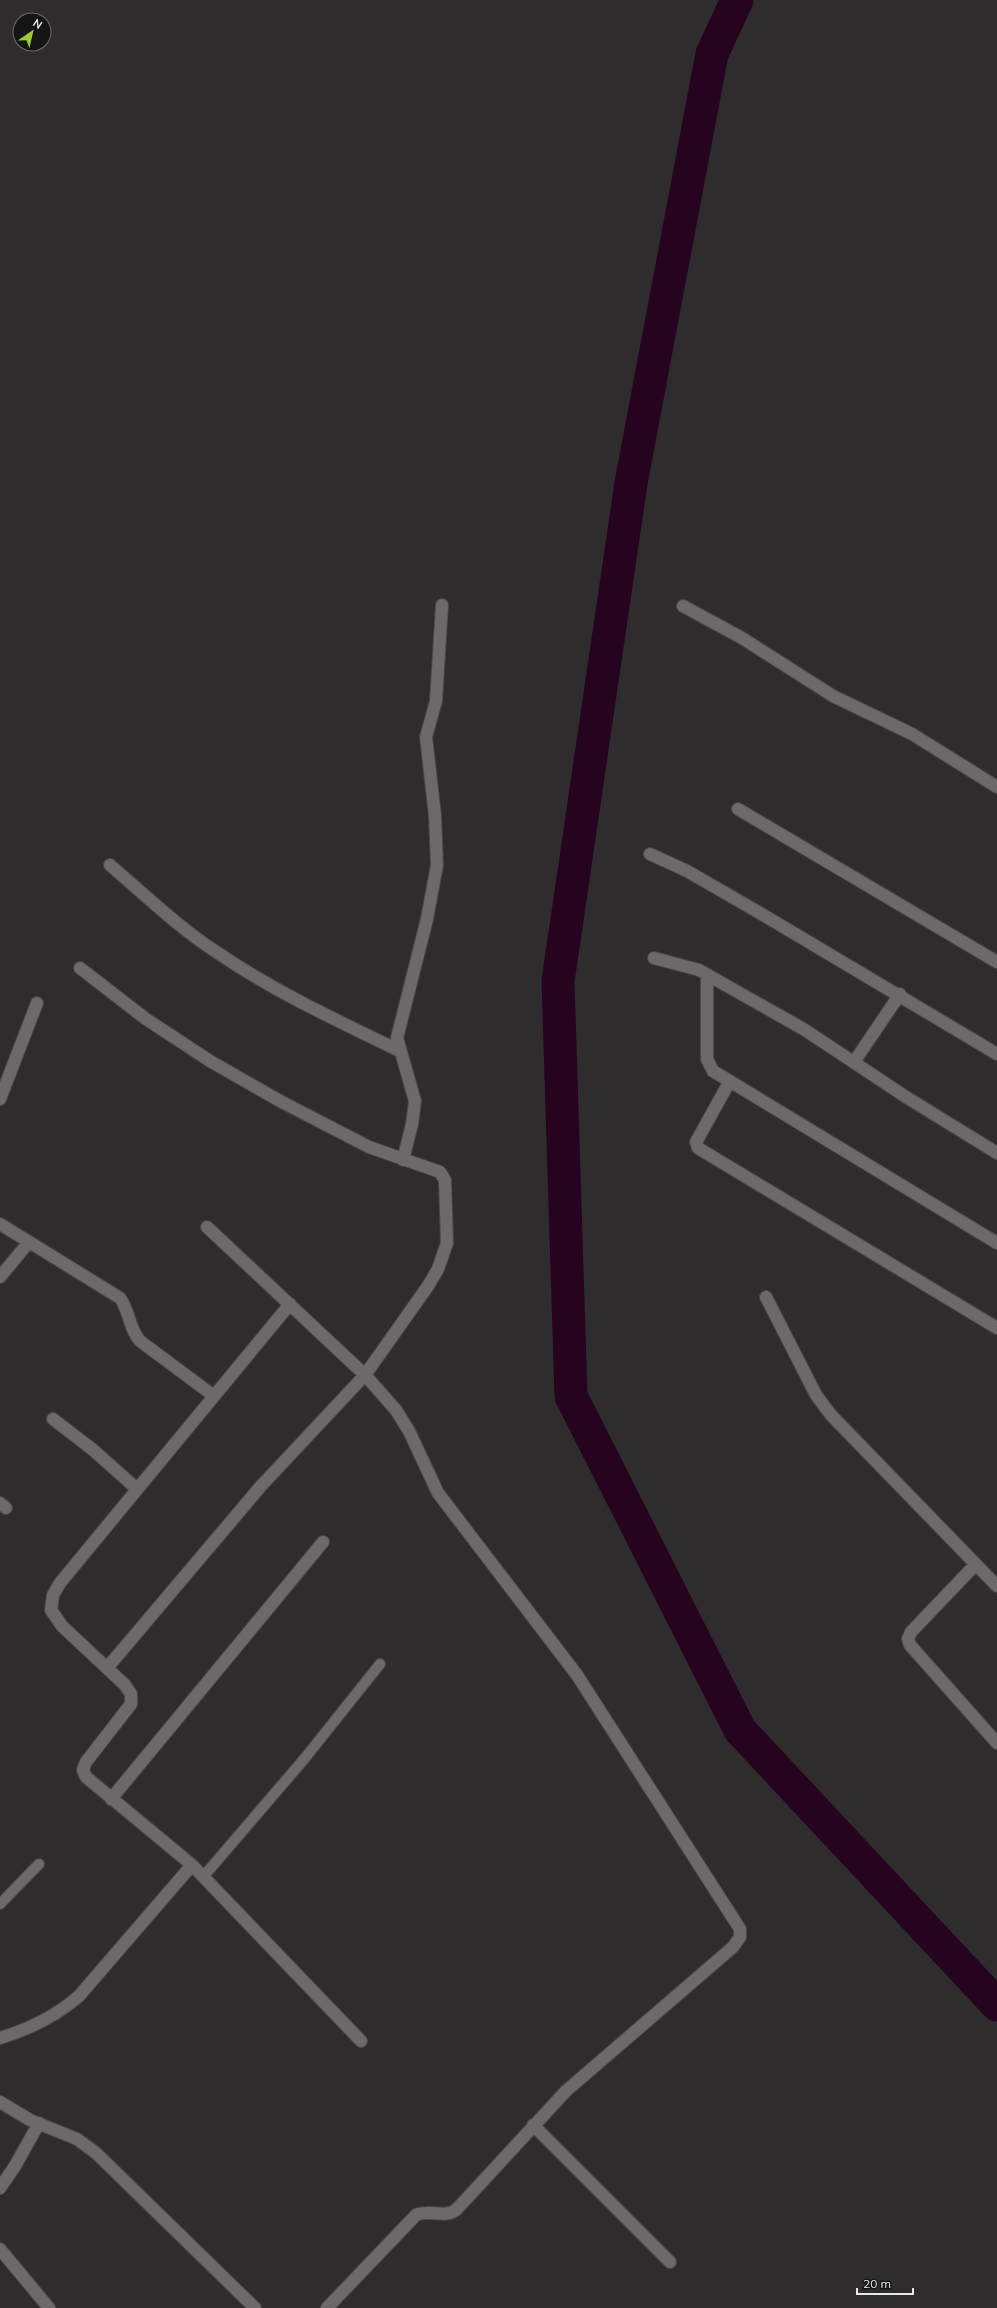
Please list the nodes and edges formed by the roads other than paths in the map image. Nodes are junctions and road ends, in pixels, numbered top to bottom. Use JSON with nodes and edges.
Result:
{"nodes":[{"id":1,"x":442,"y":605,"type":"dead end"},
{"id":2,"x":682,"y":606,"type":"dead end"},
{"id":3,"x":997,"y":787,"type":"edge"},
{"id":4,"x":738,"y":809,"type":"dead end"},
{"id":5,"x":650,"y":854,"type":"dead end"},
{"id":6,"x":110,"y":864,"type":"dead end"},
{"id":7,"x":654,"y":958,"type":"dead end"},
{"id":8,"x":997,"y":962,"type":"edge"},
{"id":9,"x":80,"y":968,"type":"dead end"},
{"id":10,"x":707,"y":975,"type":"junction"},
{"id":11,"x":900,"y":994,"type":"junction"},
{"id":12,"x":37,"y":1003,"type":"dead end"},
{"id":13,"x":400,"y":1051,"type":"junction"},
{"id":14,"x":997,"y":1054,"type":"edge"},
{"id":15,"x":854,"y":1062,"type":"junction"},
{"id":16,"x":730,"y":1082,"type":"junction"},
{"id":17,"x":0,"y":1100,"type":"edge"},
{"id":18,"x":997,"y":1153,"type":"edge"},
{"id":19,"x":403,"y":1160,"type":"junction"},
{"id":20,"x":0,"y":1224,"type":"edge"},
{"id":21,"x":207,"y":1227,"type":"dead end"},
{"id":22,"x":29,"y":1242,"type":"junction"},
{"id":23,"x":997,"y":1243,"type":"edge"},
{"id":24,"x":0,"y":1277,"type":"edge"},
{"id":25,"x":766,"y":1296,"type":"dead end"},
{"id":26,"x":290,"y":1304,"type":"junction"},
{"id":27,"x":997,"y":1328,"type":"edge"},
{"id":28,"x":365,"y":1375,"type":"junction"},
{"id":29,"x":214,"y":1396,"type":"junction"},
{"id":30,"x":53,"y":1419,"type":"dead end"},
{"id":31,"x":137,"y":1489,"type":"junction"},
{"id":32,"x":323,"y":1542,"type":"dead end"},
{"id":33,"x":976,"y":1564,"type":"junction"},
{"id":34,"x":997,"y":1586,"type":"edge"},
{"id":35,"x":380,"y":1664,"type":"dead end"},
{"id":36,"x":107,"y":1668,"type":"junction"},
{"id":37,"x":997,"y":1743,"type":"edge"},
{"id":38,"x":111,"y":1799,"type":"junction"},
{"id":39,"x":40,"y":1864,"type":"dead end"},
{"id":40,"x":192,"y":1865,"type":"junction"},
{"id":41,"x":203,"y":1877,"type":"junction"},
{"id":42,"x":0,"y":1904,"type":"edge"},
{"id":43,"x":0,"y":2038,"type":"edge"},
{"id":44,"x":361,"y":2041,"type":"dead end"},
{"id":45,"x":0,"y":2102,"type":"edge"},
{"id":46,"x":39,"y":2123,"type":"junction"},
{"id":47,"x":533,"y":2125,"type":"junction"},
{"id":48,"x":0,"y":2188,"type":"edge"},
{"id":49,"x":0,"y":2249,"type":"edge"},
{"id":50,"x":670,"y":2262,"type":"dead end"},
{"id":51,"x":49,"y":2308,"type":"edge"},
{"id":52,"x":255,"y":2308,"type":"edge"},
{"id":53,"x":327,"y":2308,"type":"edge"}],
"edges":[{"from":1,"to":13,"type":"street"},
{"from":2,"to":3,"type":"street"},
{"from":4,"to":8,"type":"street"},
{"from":5,"to":11,"type":"street"},
{"from":6,"to":13,"type":"street"},
{"from":7,"to":10,"type":"street"},
{"from":9,"to":19,"type":"street"},
{"from":10,"to":15,"type":"street"},
{"from":10,"to":16,"type":"street"},
{"from":11,"to":14,"type":"street"},
{"from":11,"to":15,"type":"street"},
{"from":12,"to":17,"type":"street"},
{"from":13,"to":19,"type":"street"},
{"from":15,"to":18,"type":"street"},
{"from":16,"to":23,"type":"street"},
{"from":16,"to":27,"type":"street"},
{"from":19,"to":28,"type":"street"},
{"from":20,"to":22,"type":"street"},
{"from":21,"to":26,"type":"street"},
{"from":22,"to":24,"type":"street"},
{"from":22,"to":29,"type":"street"},
{"from":25,"to":33,"type":"street"},
{"from":26,"to":28,"type":"street"},
{"from":26,"to":29,"type":"street"},
{"from":28,"to":36,"type":"street"},
{"from":28,"to":47,"type":"street"},
{"from":29,"to":31,"type":"street"},
{"from":30,"to":31,"type":"street"},
{"from":31,"to":36,"type":"street"},
{"from":32,"to":38,"type":"street"},
{"from":33,"to":34,"type":"street"},
{"from":33,"to":37,"type":"street"},
{"from":35,"to":41,"type":"lane"},
{"from":36,"to":38,"type":"street"},
{"from":38,"to":40,"type":"street"},
{"from":39,"to":42,"type":"lane"},
{"from":40,"to":41,"type":"street"},
{"from":40,"to":43,"type":"street"},
{"from":41,"to":44,"type":"street"},
{"from":45,"to":46,"type":"street"},
{"from":46,"to":48,"type":"street"},
{"from":46,"to":52,"type":"street"},
{"from":47,"to":50,"type":"street"},
{"from":47,"to":53,"type":"street"},
{"from":49,"to":51,"type":"street"}]}
